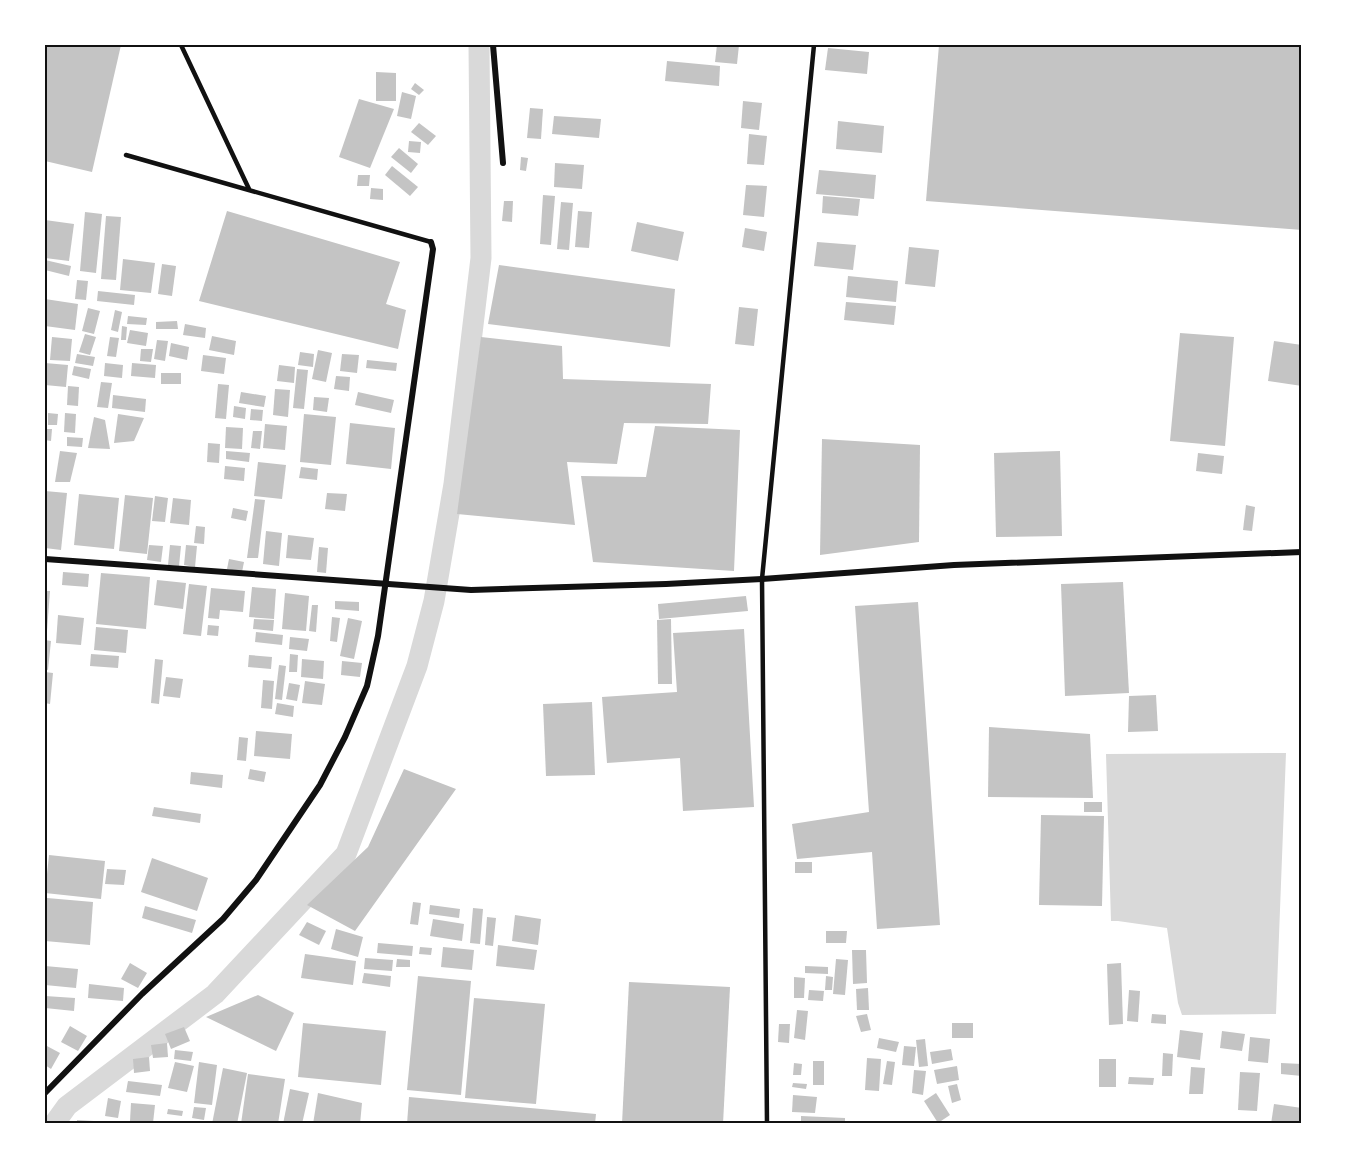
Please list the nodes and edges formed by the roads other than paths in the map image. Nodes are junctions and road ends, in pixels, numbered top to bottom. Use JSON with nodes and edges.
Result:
{"nodes":[{"id":1,"x":181,"y":45,"type":"edge"},
{"id":2,"x":494,"y":45,"type":"edge"},
{"id":3,"x":814,"y":45,"type":"edge"},
{"id":4,"x":126,"y":155,"type":"dead end"},
{"id":5,"x":503,"y":163,"type":"dead end"},
{"id":6,"x":249,"y":189,"type":"junction"},
{"id":7,"x":431,"y":242,"type":"joint"},
{"id":8,"x":1302,"y":552,"type":"edge"},
{"id":9,"x":45,"y":559,"type":"edge"},
{"id":10,"x":762,"y":579,"type":"junction"},
{"id":11,"x":386,"y":584,"type":"junction"},
{"id":12,"x":45,"y":1093,"type":"edge"},
{"id":13,"x":768,"y":1124,"type":"edge"}],
"edges":[{"from":1,"to":6,"type":"lane"},
{"from":2,"to":5,"type":"street"},
{"from":3,"to":10,"type":"lane"},
{"from":4,"to":6,"type":"lane"},
{"from":6,"to":7,"type":"lane"},
{"from":7,"to":11,"type":"street"},
{"from":8,"to":10,"type":"street"},
{"from":9,"to":11,"type":"street"},
{"from":10,"to":11,"type":"street"},
{"from":10,"to":13,"type":"lane"},
{"from":11,"to":12,"type":"street"}]}
